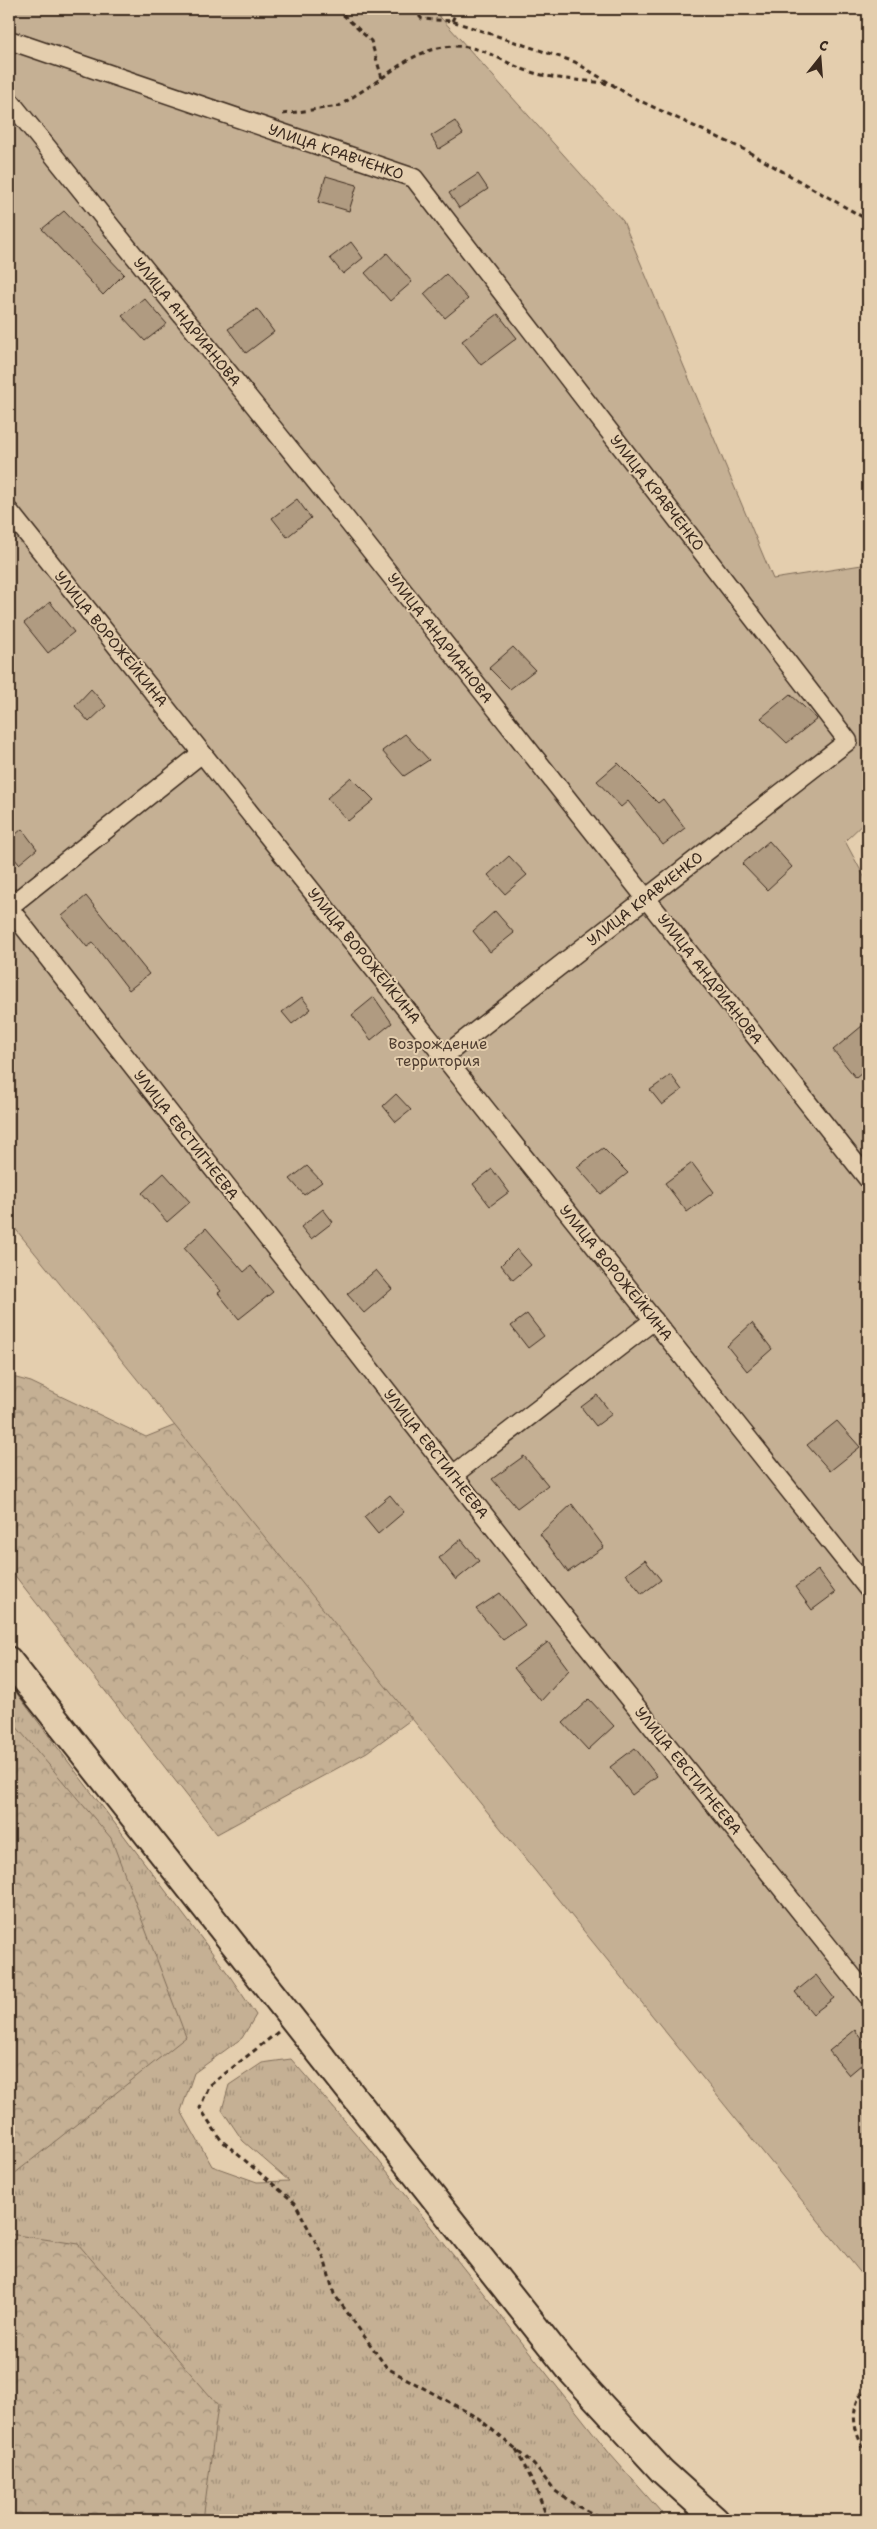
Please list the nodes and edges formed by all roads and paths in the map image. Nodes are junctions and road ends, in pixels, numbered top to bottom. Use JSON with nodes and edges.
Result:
{"nodes":[{"id":1,"x":337,"y":9,"type":"edge"},
{"id":2,"x":413,"y":9,"type":"edge"},
{"id":3,"x":458,"y":9,"type":"edge"},
{"id":4,"x":452,"y":21,"type":"junction"},
{"id":5,"x":9,"y":40,"type":"edge"},
{"id":6,"x":382,"y":78,"type":"junction"},
{"id":7,"x":617,"y":86,"type":"junction"},
{"id":8,"x":9,"y":100,"type":"edge"},
{"id":9,"x":275,"y":114,"type":"dead end"},
{"id":10,"x":868,"y":220,"type":"edge"},
{"id":11,"x":9,"y":511,"type":"edge"},
{"id":12,"x":202,"y":753,"type":"junction"},
{"id":13,"x":646,"y":898,"type":"junction"},
{"id":14,"x":9,"y":907,"type":"edge"},
{"id":15,"x":444,"y":1056,"type":"junction"},
{"id":16,"x":868,"y":1179,"type":"edge"},
{"id":17,"x":654,"y":1320,"type":"junction"},
{"id":18,"x":453,"y":1475,"type":"junction"},
{"id":19,"x":868,"y":1589,"type":"edge"},
{"id":20,"x":9,"y":1660,"type":"edge"},
{"id":21,"x":868,"y":1996,"type":"edge"},
{"id":22,"x":294,"y":2019,"type":"junction"},
{"id":23,"x":868,"y":2386,"type":"edge"},
{"id":24,"x":515,"y":2448,"type":"junction"},
{"id":25,"x":868,"y":2455,"type":"edge"},
{"id":26,"x":548,"y":2520,"type":"edge"},
{"id":27,"x":606,"y":2520,"type":"edge"},
{"id":28,"x":716,"y":2520,"type":"edge"}],
"edges":[{"from":1,"to":6,"type":"path"},
{"from":2,"to":4,"type":"path"},
{"from":3,"to":4,"type":"path"},
{"from":4,"to":7,"type":"path"},
{"from":5,"to":13,"type":"street","name":"УЛИЦА КРАВЧЕНКО"},
{"from":6,"to":7,"type":"path"},
{"from":6,"to":9,"type":"path"},
{"from":7,"to":10,"type":"path"},
{"from":8,"to":13,"type":"street","name":"УЛИЦА АНДРИАНОВА"},
{"from":11,"to":12,"type":"street","name":"УЛИЦА ВОРОЖЕЙКИНА"},
{"from":12,"to":14,"type":"street"},
{"from":12,"to":15,"type":"street","name":"УЛИЦА ВОРОЖЕЙКИНА"},
{"from":13,"to":15,"type":"street","name":"УЛИЦА КРАВЧЕНКО"},
{"from":13,"to":16,"type":"street","name":"УЛИЦА АНДРИАНОВА"},
{"from":14,"to":18,"type":"street","name":"УЛИЦА ЕВСТИГНЕЕВА"},
{"from":15,"to":17,"type":"street","name":"УЛИЦА ВОРОЖЕЙКИНА"},
{"from":17,"to":18,"type":"street"},
{"from":17,"to":19,"type":"street","name":"УЛИЦА ВОРОЖЕЙКИНА"},
{"from":18,"to":21,"type":"street","name":"УЛИЦА ЕВСТИГНЕЕВА"},
{"from":20,"to":22,"type":"main road"},
{"from":22,"to":24,"type":"path"},
{"from":22,"to":28,"type":"main road"},
{"from":23,"to":25,"type":"path"},
{"from":24,"to":26,"type":"path"},
{"from":24,"to":27,"type":"path"}]}
